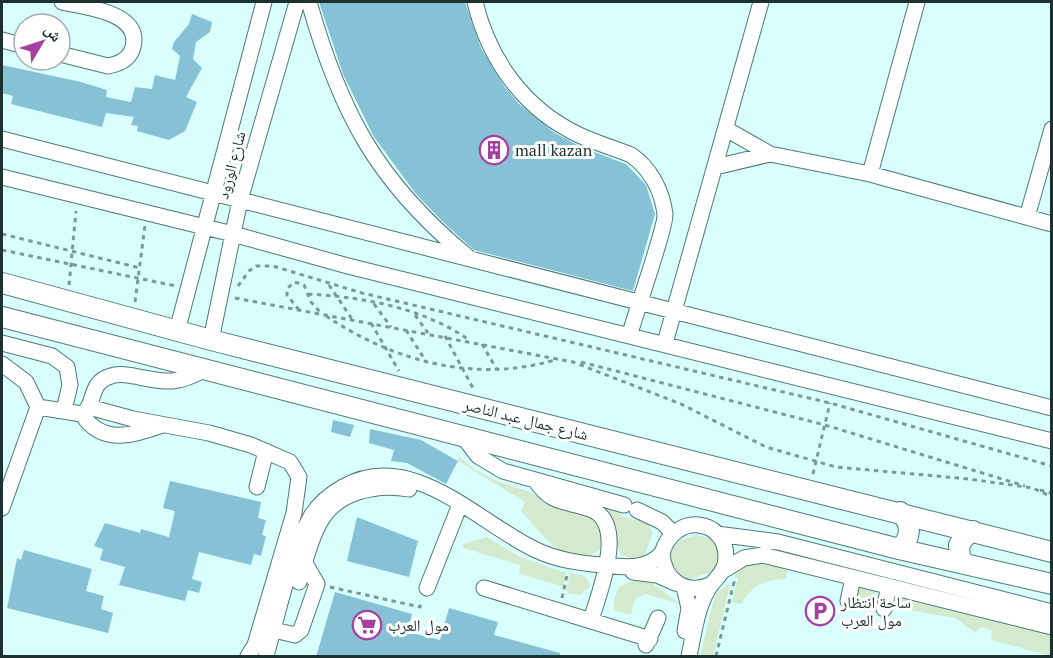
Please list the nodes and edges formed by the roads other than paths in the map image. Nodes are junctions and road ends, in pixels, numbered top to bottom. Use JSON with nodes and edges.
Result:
{"nodes":[{"id":1,"x":62,"y":2,"type":"edge"},
{"id":2,"x":297,"y":2,"type":"edge"},
{"id":3,"x":309,"y":2,"type":"edge"},
{"id":4,"x":475,"y":2,"type":"edge"},
{"id":5,"x":761,"y":2,"type":"edge"},
{"id":6,"x":917,"y":2,"type":"edge"},
{"id":7,"x":261,"y":3,"type":"edge"},
{"id":8,"x":72,"y":57,"type":"edge"},
{"id":9,"x":726,"y":129,"type":"junction"},
{"id":10,"x":1052,"y":129,"type":"edge"},
{"id":11,"x":2,"y":139,"type":"edge"},
{"id":12,"x":770,"y":154,"type":"junction"},
{"id":13,"x":715,"y":167,"type":"junction"},
{"id":14,"x":870,"y":174,"type":"junction"},
{"id":15,"x":2,"y":177,"type":"edge"},
{"id":16,"x":212,"y":192,"type":"junction"},
{"id":17,"x":240,"y":200,"type":"junction"},
{"id":18,"x":1027,"y":217,"type":"junction"},
{"id":19,"x":1052,"y":224,"type":"edge"},
{"id":20,"x":204,"y":228,"type":"junction"},
{"id":21,"x":233,"y":234,"type":"junction"},
{"id":22,"x":472,"y":260,"type":"junction"},
{"id":23,"x":2,"y":283,"type":"edge"},
{"id":24,"x":638,"y":303,"type":"junction"},
{"id":25,"x":674,"y":312,"type":"junction"},
{"id":26,"x":2,"y":317,"type":"edge"},
{"id":27,"x":177,"y":332,"type":"junction"},
{"id":28,"x":630,"y":334,"type":"junction"},
{"id":29,"x":211,"y":340,"type":"junction"},
{"id":30,"x":2,"y":343,"type":"edge"},
{"id":31,"x":665,"y":344,"type":"junction"},
{"id":32,"x":2,"y":364,"type":"edge"},
{"id":33,"x":205,"y":369,"type":"junction"},
{"id":34,"x":38,"y":406,"type":"junction"},
{"id":35,"x":1052,"y":408,"type":"edge"},
{"id":36,"x":64,"y":410,"type":"junction"},
{"id":37,"x":86,"y":410,"type":"junction"},
{"id":38,"x":163,"y":425,"type":"junction"},
{"id":39,"x":461,"y":434,"type":"junction"},
{"id":40,"x":1052,"y":441,"type":"edge"},
{"id":41,"x":266,"y":451,"type":"junction"},
{"id":42,"x":535,"y":480,"type":"junction"},
{"id":43,"x":257,"y":487,"type":"dead end"},
{"id":44,"x":2,"y":508,"type":"edge"},
{"id":45,"x":457,"y":512,"type":"junction"},
{"id":46,"x":900,"y":512,"type":"junction"},
{"id":47,"x":973,"y":531,"type":"junction"},
{"id":48,"x":672,"y":532,"type":"junction"},
{"id":49,"x":717,"y":534,"type":"junction"},
{"id":50,"x":899,"y":549,"type":"junction"},
{"id":51,"x":1052,"y":552,"type":"edge"},
{"id":52,"x":662,"y":553,"type":"junction"},
{"id":53,"x":305,"y":563,"type":"junction"},
{"id":54,"x":964,"y":564,"type":"junction"},
{"id":55,"x":606,"y":568,"type":"junction"},
{"id":56,"x":718,"y":577,"type":"junction"},
{"id":57,"x":853,"y":578,"type":"junction"},
{"id":58,"x":1052,"y":584,"type":"edge"},
{"id":59,"x":680,"y":585,"type":"junction"},
{"id":60,"x":889,"y":586,"type":"junction"},
{"id":61,"x":427,"y":588,"type":"road end"},
{"id":62,"x":484,"y":588,"type":"dead end"},
{"id":63,"x":848,"y":601,"type":"dead end"},
{"id":64,"x":884,"y":609,"type":"dead end"},
{"id":65,"x":1052,"y":612,"type":"edge"},
{"id":66,"x":658,"y":618,"type":"dead end"},
{"id":67,"x":591,"y":620,"type":"junction"},
{"id":68,"x":1052,"y":627,"type":"edge"},
{"id":69,"x":278,"y":631,"type":"junction"},
{"id":70,"x":248,"y":657,"type":"edge"},
{"id":71,"x":266,"y":657,"type":"edge"},
{"id":72,"x":276,"y":657,"type":"edge"},
{"id":73,"x":680,"y":657,"type":"edge"},
{"id":74,"x":689,"y":657,"type":"edge"}],
"edges":[{"from":1,"to":8,"type":"street"},
{"from":2,"to":17,"type":"street","name":"شارع الورود"},
{"from":3,"to":22,"type":"street"},
{"from":4,"to":24,"type":"street"},
{"from":5,"to":9,"type":"street"},
{"from":6,"to":14,"type":"street"},
{"from":7,"to":16,"type":"street","name":"شارع الورود"},
{"from":9,"to":12,"type":"street"},
{"from":9,"to":13,"type":"street"},
{"from":10,"to":18,"type":"street"},
{"from":11,"to":16,"type":"street"},
{"from":12,"to":13,"type":"street"},
{"from":12,"to":14,"type":"street"},
{"from":13,"to":25,"type":"street"},
{"from":14,"to":18,"type":"street"},
{"from":15,"to":20,"type":"street"},
{"from":16,"to":17,"type":"street"},
{"from":16,"to":20,"type":"street","name":"شارع الورود"},
{"from":17,"to":21,"type":"street","name":"شارع الورود"},
{"from":17,"to":22,"type":"street"},
{"from":18,"to":19,"type":"street"},
{"from":20,"to":21,"type":"street"},
{"from":20,"to":27,"type":"street","name":"شارع الورود"},
{"from":21,"to":28,"type":"street"},
{"from":21,"to":29,"type":"street","name":"شارع الورود"},
{"from":22,"to":24,"type":"street"},
{"from":23,"to":27,"type":"main road","name":"شارع جمال عبد الناصر"},
{"from":24,"to":25,"type":"street"},
{"from":24,"to":28,"type":"street"},
{"from":25,"to":31,"type":"street"},
{"from":25,"to":35,"type":"street"},
{"from":26,"to":33,"type":"main road","name":"شارع جمال عبد الناصر"},
{"from":27,"to":29,"type":"main road","name":"شارع جمال عبد الناصر"},
{"from":28,"to":31,"type":"street"},
{"from":29,"to":46,"type":"main road","name":"شارع جمال عبد الناصر"},
{"from":30,"to":36,"type":"street"},
{"from":31,"to":40,"type":"street"},
{"from":32,"to":34,"type":"street"},
{"from":33,"to":37,"type":"street"},
{"from":33,"to":39,"type":"main road","name":"شارع جمال عبد الناصر"},
{"from":34,"to":36,"type":"street"},
{"from":34,"to":44,"type":"street"},
{"from":36,"to":37,"type":"street"},
{"from":37,"to":38,"type":"street"},
{"from":37,"to":38,"type":"street"},
{"from":38,"to":41,"type":"street"},
{"from":39,"to":42,"type":"street"},
{"from":39,"to":50,"type":"main road","name":"شارع جمال عبد الناصر"},
{"from":41,"to":43,"type":"street"},
{"from":41,"to":70,"type":"street"},
{"from":42,"to":48,"type":"street"},
{"from":42,"to":55,"type":"street"},
{"from":45,"to":53,"type":"street"},
{"from":45,"to":55,"type":"street"},
{"from":45,"to":61,"type":"street"},
{"from":46,"to":47,"type":"main road","name":"شارع جمال عبد الناصر"},
{"from":46,"to":50,"type":"main road"},
{"from":47,"to":51,"type":"main road","name":"شارع جمال عبد الناصر"},
{"from":47,"to":54,"type":"main road"},
{"from":48,"to":49,"type":"street"},
{"from":48,"to":52,"type":"street"},
{"from":49,"to":56,"type":"street"},
{"from":49,"to":65,"type":"street"},
{"from":50,"to":54,"type":"main road","name":"شارع جمال عبد الناصر"},
{"from":52,"to":55,"type":"street"},
{"from":52,"to":59,"type":"street"},
{"from":53,"to":69,"type":"street"},
{"from":53,"to":69,"type":"street"},
{"from":54,"to":58,"type":"main road","name":"شارع جمال عبد الناصر"},
{"from":55,"to":59,"type":"street"},
{"from":55,"to":67,"type":"street"},
{"from":55,"to":69,"type":"street"},
{"from":56,"to":57,"type":"street"},
{"from":56,"to":59,"type":"street"},
{"from":56,"to":74,"type":"street"},
{"from":57,"to":60,"type":"street"},
{"from":57,"to":63,"type":"street"},
{"from":59,"to":73,"type":"street"},
{"from":60,"to":64,"type":"street"},
{"from":60,"to":68,"type":"street"},
{"from":62,"to":67,"type":"street"},
{"from":66,"to":67,"type":"street"},
{"from":69,"to":71,"type":"street"},
{"from":69,"to":72,"type":"street"}]}
